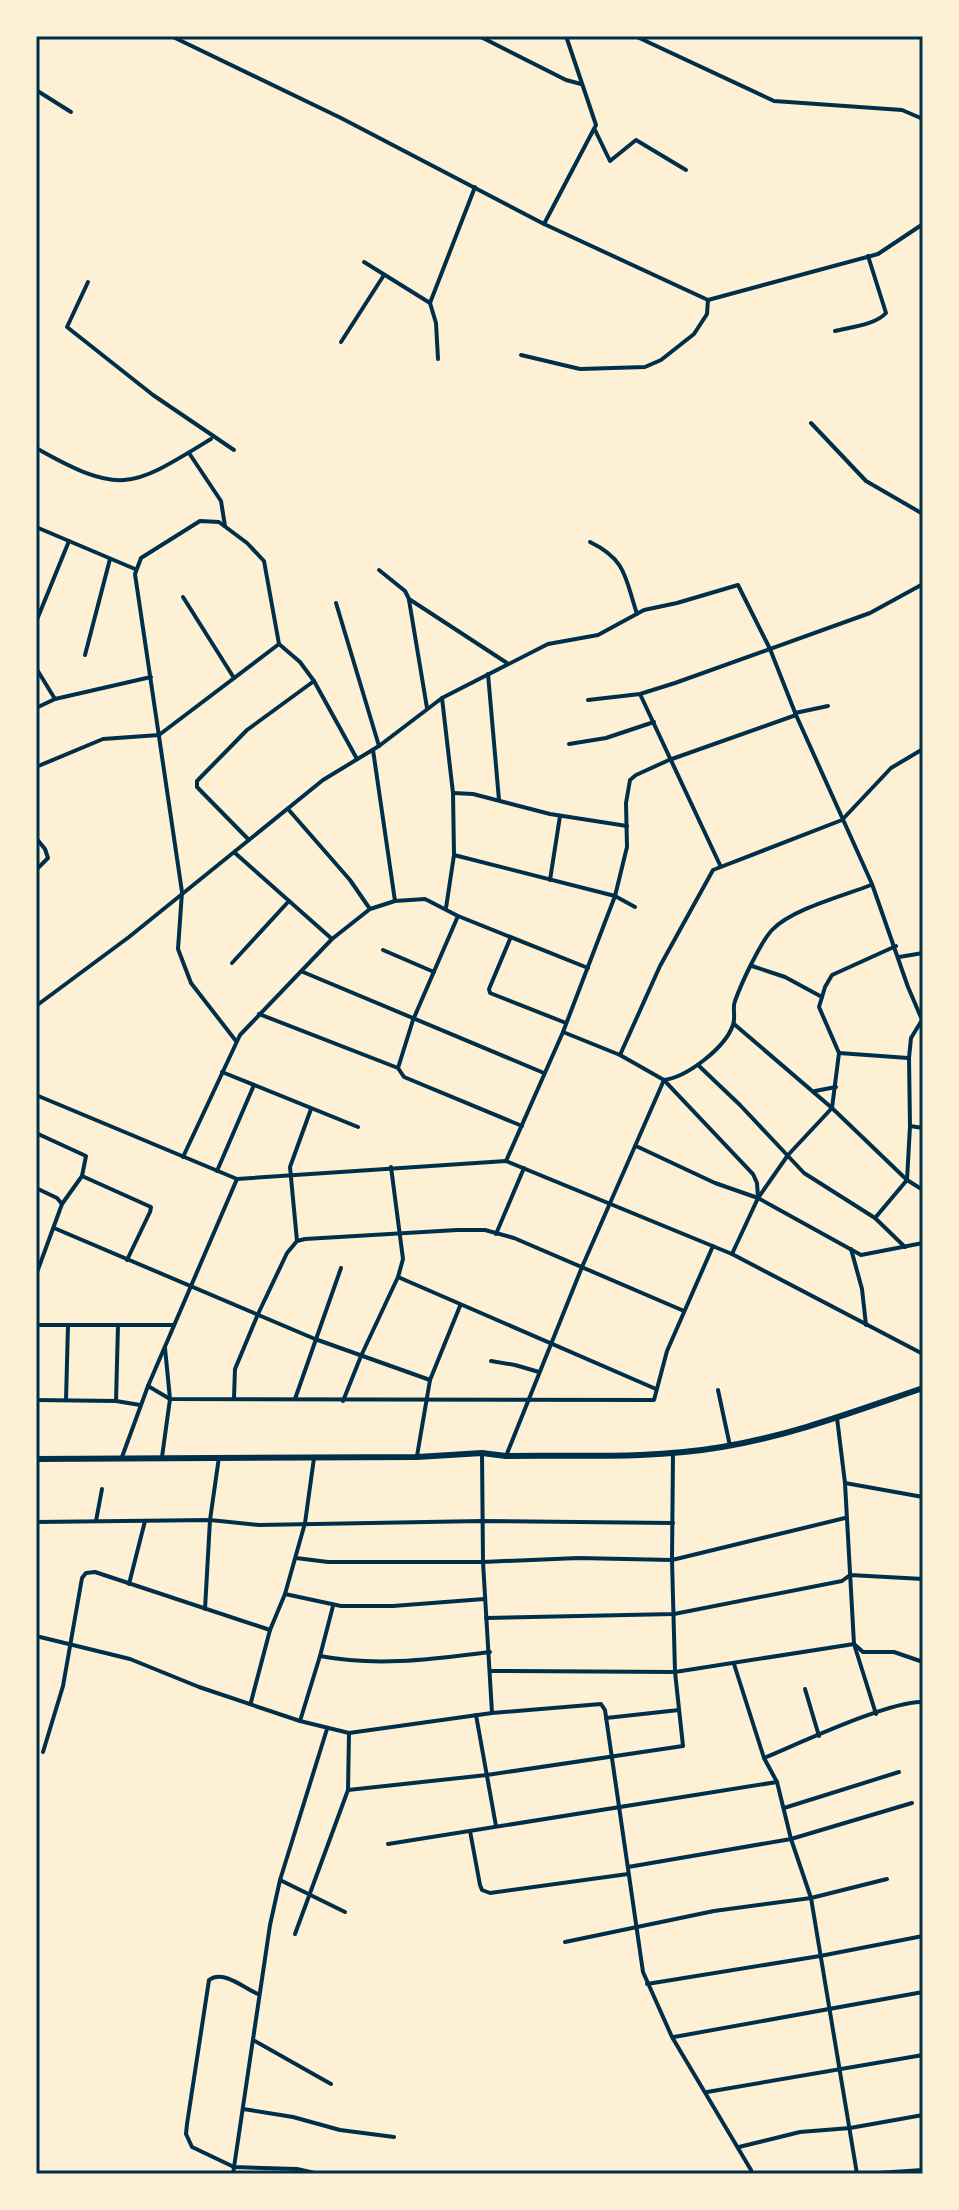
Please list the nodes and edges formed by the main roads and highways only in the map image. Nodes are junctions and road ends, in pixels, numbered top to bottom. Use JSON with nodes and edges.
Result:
{"nodes":[{"id":1,"x":923,"y":1388,"type":"edge"},
{"id":2,"x":36,"y":1459,"type":"edge"}],
"edges":[{"from":1,"to":2,"type":"main road"}]}
